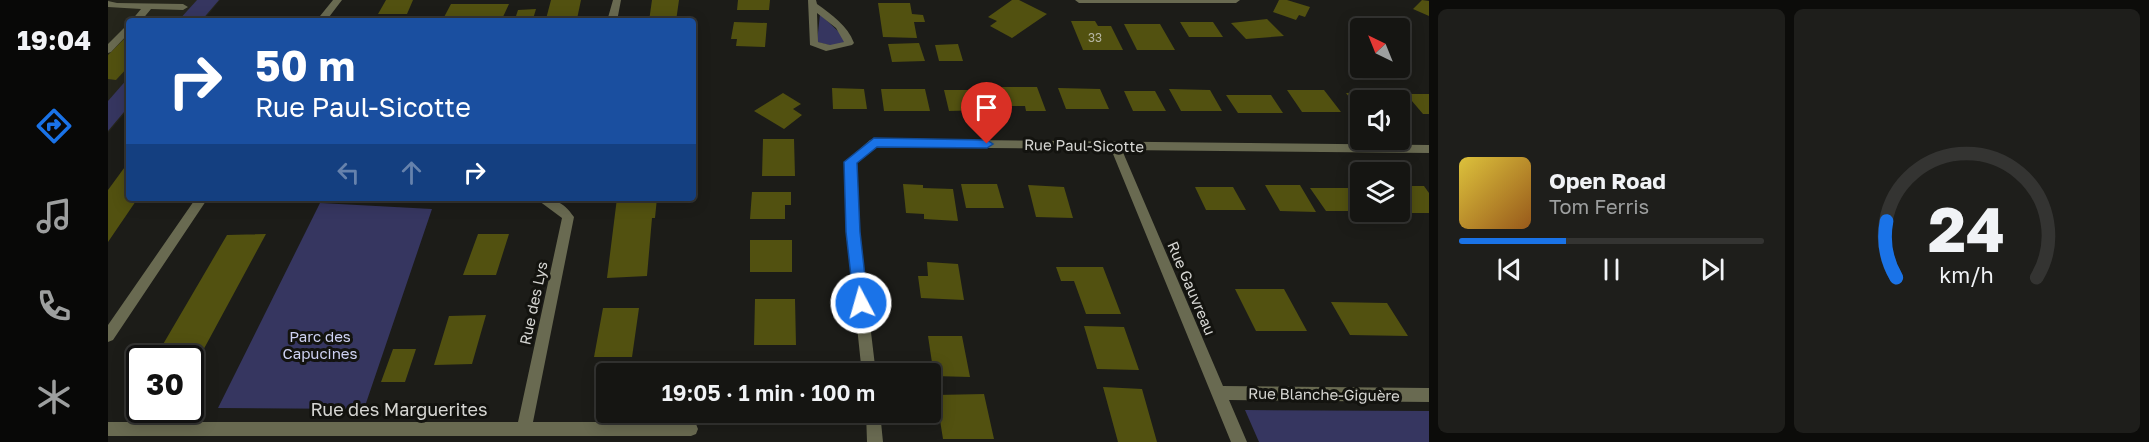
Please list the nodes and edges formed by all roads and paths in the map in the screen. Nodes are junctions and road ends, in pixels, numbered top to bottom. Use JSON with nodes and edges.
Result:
{"nodes":[{"id":1,"x":338,"y":0,"type":"edge"},
{"id":2,"x":617,"y":0,"type":"edge"},
{"id":3,"x":1079,"y":0,"type":"edge"},
{"id":4,"x":1236,"y":0,"type":"edge"},
{"id":5,"x":812,"y":3,"type":"edge"},
{"id":6,"x":113,"y":5,"type":"edge"},
{"id":7,"x":149,"y":6,"type":"junction"},
{"id":8,"x":183,"y":7,"type":"dead end"},
{"id":9,"x":108,"y":16,"type":"edge"},
{"id":10,"x":139,"y":18,"type":"edge"},
{"id":11,"x":323,"y":18,"type":"edge"},
{"id":12,"x":613,"y":18,"type":"edge"},
{"id":13,"x":126,"y":31,"type":"edge"},
{"id":14,"x":108,"y":50,"type":"edge"},
{"id":15,"x":1115,"y":146,"type":"junction"},
{"id":16,"x":1429,"y":149,"type":"edge"},
{"id":17,"x":200,"y":201,"type":"edge"},
{"id":18,"x":547,"y":201,"type":"edge"},
{"id":19,"x":108,"y":336,"type":"edge"},
{"id":20,"x":868,"y":363,"type":"edge"},
{"id":21,"x":1218,"y":393,"type":"junction"},
{"id":22,"x":1429,"y":395,"type":"edge"},
{"id":23,"x":874,"y":423,"type":"edge"},
{"id":24,"x":108,"y":429,"type":"edge"},
{"id":25,"x":524,"y":429,"type":"junction"},
{"id":26,"x":691,"y":429,"type":"dead end"},
{"id":27,"x":875,"y":442,"type":"edge"},
{"id":28,"x":1239,"y":442,"type":"edge"}],
"edges":[{"from":1,"to":11,"type":"street"},
{"from":2,"to":12,"type":"street"},
{"from":3,"to":4,"type":"street"},
{"from":5,"to":5,"type":"street"},
{"from":6,"to":7,"type":"street"},
{"from":6,"to":9,"type":"street"},
{"from":7,"to":8,"type":"street"},
{"from":7,"to":10,"type":"street"},
{"from":13,"to":14,"type":"street"},
{"from":15,"to":16,"type":"street","name":"Rue Paul-Sicotte"},
{"from":15,"to":20,"type":"street","name":"Rue Paul-Sicotte"},
{"from":15,"to":21,"type":"street","name":"Rue Gauvreau"},
{"from":17,"to":19,"type":"street"},
{"from":18,"to":25,"type":"street","name":"Rue des Lys"},
{"from":21,"to":22,"type":"street","name":"Rue Blanche-Giguère"},
{"from":21,"to":28,"type":"street","name":"Rue Gauvreau"},
{"from":23,"to":27,"type":"street"},
{"from":24,"to":25,"type":"street","name":"Rue des Marguerites"},
{"from":25,"to":26,"type":"street","name":"Rue des Marguerites"}]}
